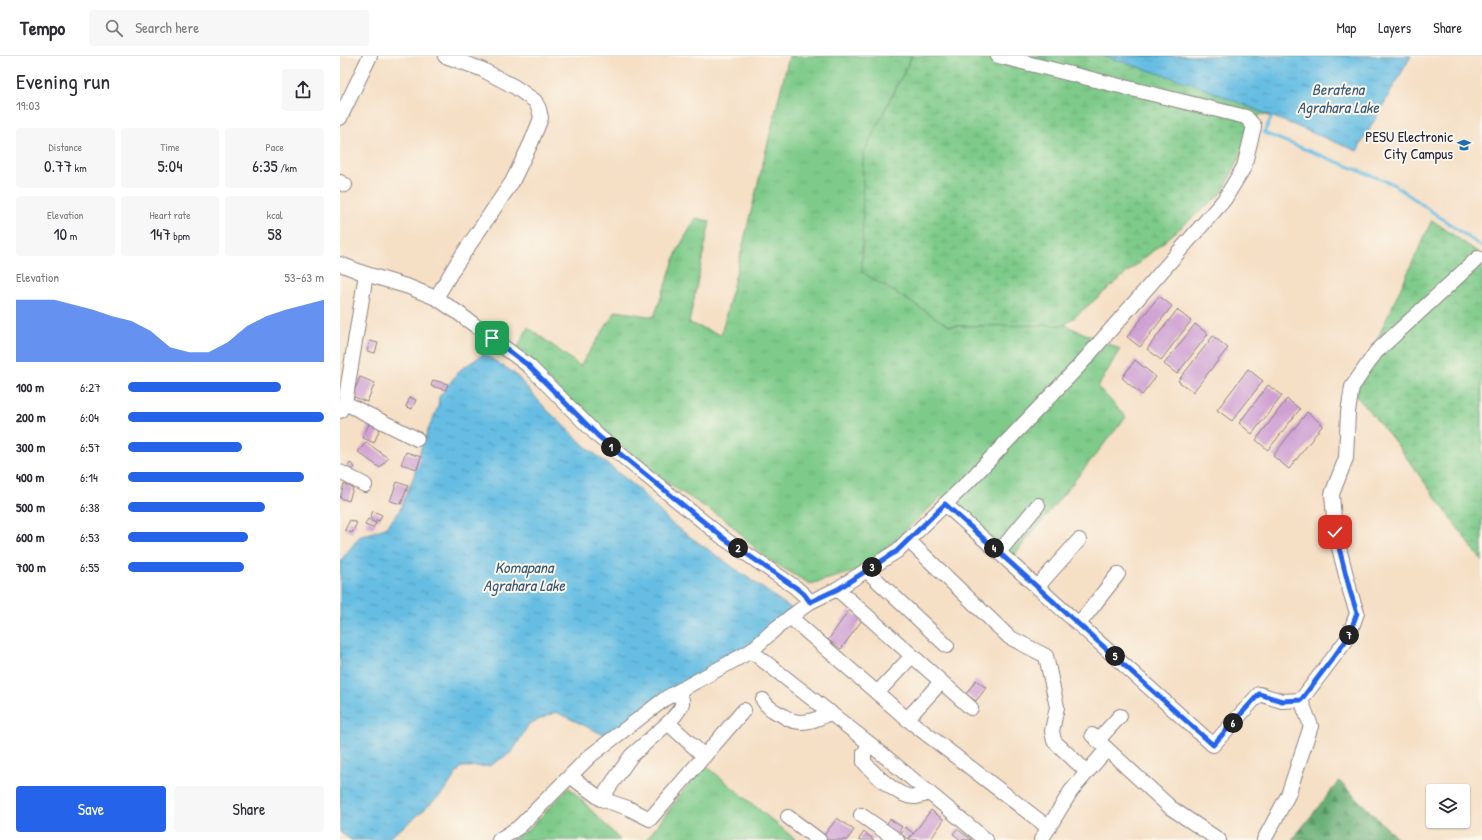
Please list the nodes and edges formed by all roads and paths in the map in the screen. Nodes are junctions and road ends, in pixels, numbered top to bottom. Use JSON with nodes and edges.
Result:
{"nodes":[{"id":1,"x":370,"y":56,"type":"edge"},
{"id":2,"x":445,"y":56,"type":"edge"},
{"id":3,"x":998,"y":56,"type":"edge"},
{"id":4,"x":340,"y":118,"type":"edge"},
{"id":5,"x":1478,"y":258,"type":"dead end"},
{"id":6,"x":340,"y":264,"type":"edge"},
{"id":7,"x":366,"y":274,"type":"junction"},
{"id":8,"x":436,"y":298,"type":"junction"},
{"id":9,"x":343,"y":407,"type":"edge"},
{"id":10,"x":418,"y":439,"type":"dead end"},
{"id":11,"x":340,"y":472,"type":"edge"},
{"id":12,"x":365,"y":484,"type":"dead end"},
{"id":13,"x":945,"y":504,"type":"junction"},
{"id":14,"x":1038,"y":505,"type":"dead end"},
{"id":15,"x":908,"y":540,"type":"junction"},
{"id":16,"x":1080,"y":540,"type":"dead end"},
{"id":17,"x":998,"y":552,"type":"junction"},
{"id":18,"x":867,"y":571,"type":"junction"},
{"id":19,"x":1118,"y":574,"type":"dead end"},
{"id":20,"x":1037,"y":586,"type":"junction"},
{"id":21,"x":838,"y":589,"type":"junction"},
{"id":22,"x":810,"y":602,"type":"junction"},
{"id":23,"x":790,"y":617,"type":"junction"},
{"id":24,"x":1079,"y":624,"type":"junction"},
{"id":25,"x":947,"y":646,"type":"dead end"},
{"id":26,"x":751,"y":651,"type":"junction"},
{"id":27,"x":912,"y":656,"type":"junction"},
{"id":28,"x":941,"y":682,"type":"junction"},
{"id":29,"x":676,"y":692,"type":"junction"},
{"id":30,"x":877,"y":693,"type":"junction"},
{"id":31,"x":763,"y":700,"type":"dead end"},
{"id":32,"x":1301,"y":700,"type":"junction"},
{"id":33,"x":971,"y":708,"type":"dead end"},
{"id":34,"x":744,"y":710,"type":"dead end"},
{"id":35,"x":830,"y":712,"type":"junction"},
{"id":36,"x":1120,"y":716,"type":"dead end"},
{"id":37,"x":907,"y":718,"type":"junction"},
{"id":38,"x":668,"y":723,"type":"junction"},
{"id":39,"x":630,"y":726,"type":"junction"},
{"id":40,"x":1099,"y":741,"type":"junction"},
{"id":41,"x":647,"y":742,"type":"junction"},
{"id":42,"x":870,"y":744,"type":"junction"},
{"id":43,"x":704,"y":756,"type":"junction"},
{"id":44,"x":1087,"y":772,"type":"junction"},
{"id":45,"x":570,"y":776,"type":"junction"},
{"id":46,"x":929,"y":793,"type":"junction"},
{"id":47,"x":601,"y":799,"type":"junction"},
{"id":48,"x":861,"y":814,"type":"dead end"},
{"id":49,"x":788,"y":817,"type":"dead end"},
{"id":50,"x":1049,"y":828,"type":"junction"},
{"id":51,"x":499,"y":840,"type":"edge"},
{"id":52,"x":819,"y":840,"type":"edge"},
{"id":53,"x":897,"y":840,"type":"edge"},
{"id":54,"x":986,"y":840,"type":"edge"},
{"id":55,"x":1041,"y":840,"type":"edge"},
{"id":56,"x":1219,"y":840,"type":"edge"},
{"id":57,"x":1264,"y":840,"type":"edge"}],
"edges":[{"from":1,"to":4,"type":"street"},
{"from":2,"to":8,"type":"street"},
{"from":3,"to":13,"type":"street"},
{"from":5,"to":32,"type":"street"},
{"from":6,"to":7,"type":"street"},
{"from":7,"to":8,"type":"street"},
{"from":7,"to":9,"type":"street"},
{"from":8,"to":22,"type":"street"},
{"from":9,"to":10,"type":"street"},
{"from":11,"to":12,"type":"street"},
{"from":13,"to":15,"type":"street"},
{"from":13,"to":17,"type":"street"},
{"from":14,"to":17,"type":"street"},
{"from":15,"to":18,"type":"street"},
{"from":15,"to":44,"type":"street"},
{"from":16,"to":20,"type":"street"},
{"from":17,"to":20,"type":"street"},
{"from":18,"to":21,"type":"street"},
{"from":18,"to":25,"type":"street"},
{"from":19,"to":24,"type":"street"},
{"from":20,"to":24,"type":"street"},
{"from":21,"to":22,"type":"street"},
{"from":21,"to":27,"type":"street"},
{"from":22,"to":23,"type":"street"},
{"from":23,"to":26,"type":"street"},
{"from":23,"to":30,"type":"street"},
{"from":24,"to":32,"type":"street"},
{"from":26,"to":29,"type":"street"},
{"from":26,"to":35,"type":"street"},
{"from":27,"to":28,"type":"street"},
{"from":27,"to":30,"type":"street"},
{"from":28,"to":33,"type":"street"},
{"from":28,"to":37,"type":"street"},
{"from":29,"to":38,"type":"street"},
{"from":29,"to":39,"type":"street"},
{"from":30,"to":37,"type":"street"},
{"from":31,"to":35,"type":"street"},
{"from":32,"to":57,"type":"street"},
{"from":34,"to":43,"type":"street"},
{"from":35,"to":42,"type":"street"},
{"from":36,"to":40,"type":"street"},
{"from":37,"to":50,"type":"street"},
{"from":38,"to":41,"type":"street"},
{"from":38,"to":43,"type":"street"},
{"from":39,"to":41,"type":"street"},
{"from":39,"to":45,"type":"street"},
{"from":40,"to":44,"type":"street"},
{"from":40,"to":56,"type":"street"},
{"from":41,"to":47,"type":"street"},
{"from":42,"to":46,"type":"street"},
{"from":42,"to":46,"type":"street"},
{"from":43,"to":47,"type":"street"},
{"from":44,"to":50,"type":"street"},
{"from":45,"to":47,"type":"street"},
{"from":45,"to":51,"type":"street"},
{"from":46,"to":54,"type":"street"},
{"from":48,"to":53,"type":"street"},
{"from":49,"to":52,"type":"street"},
{"from":50,"to":55,"type":"street"}]}
